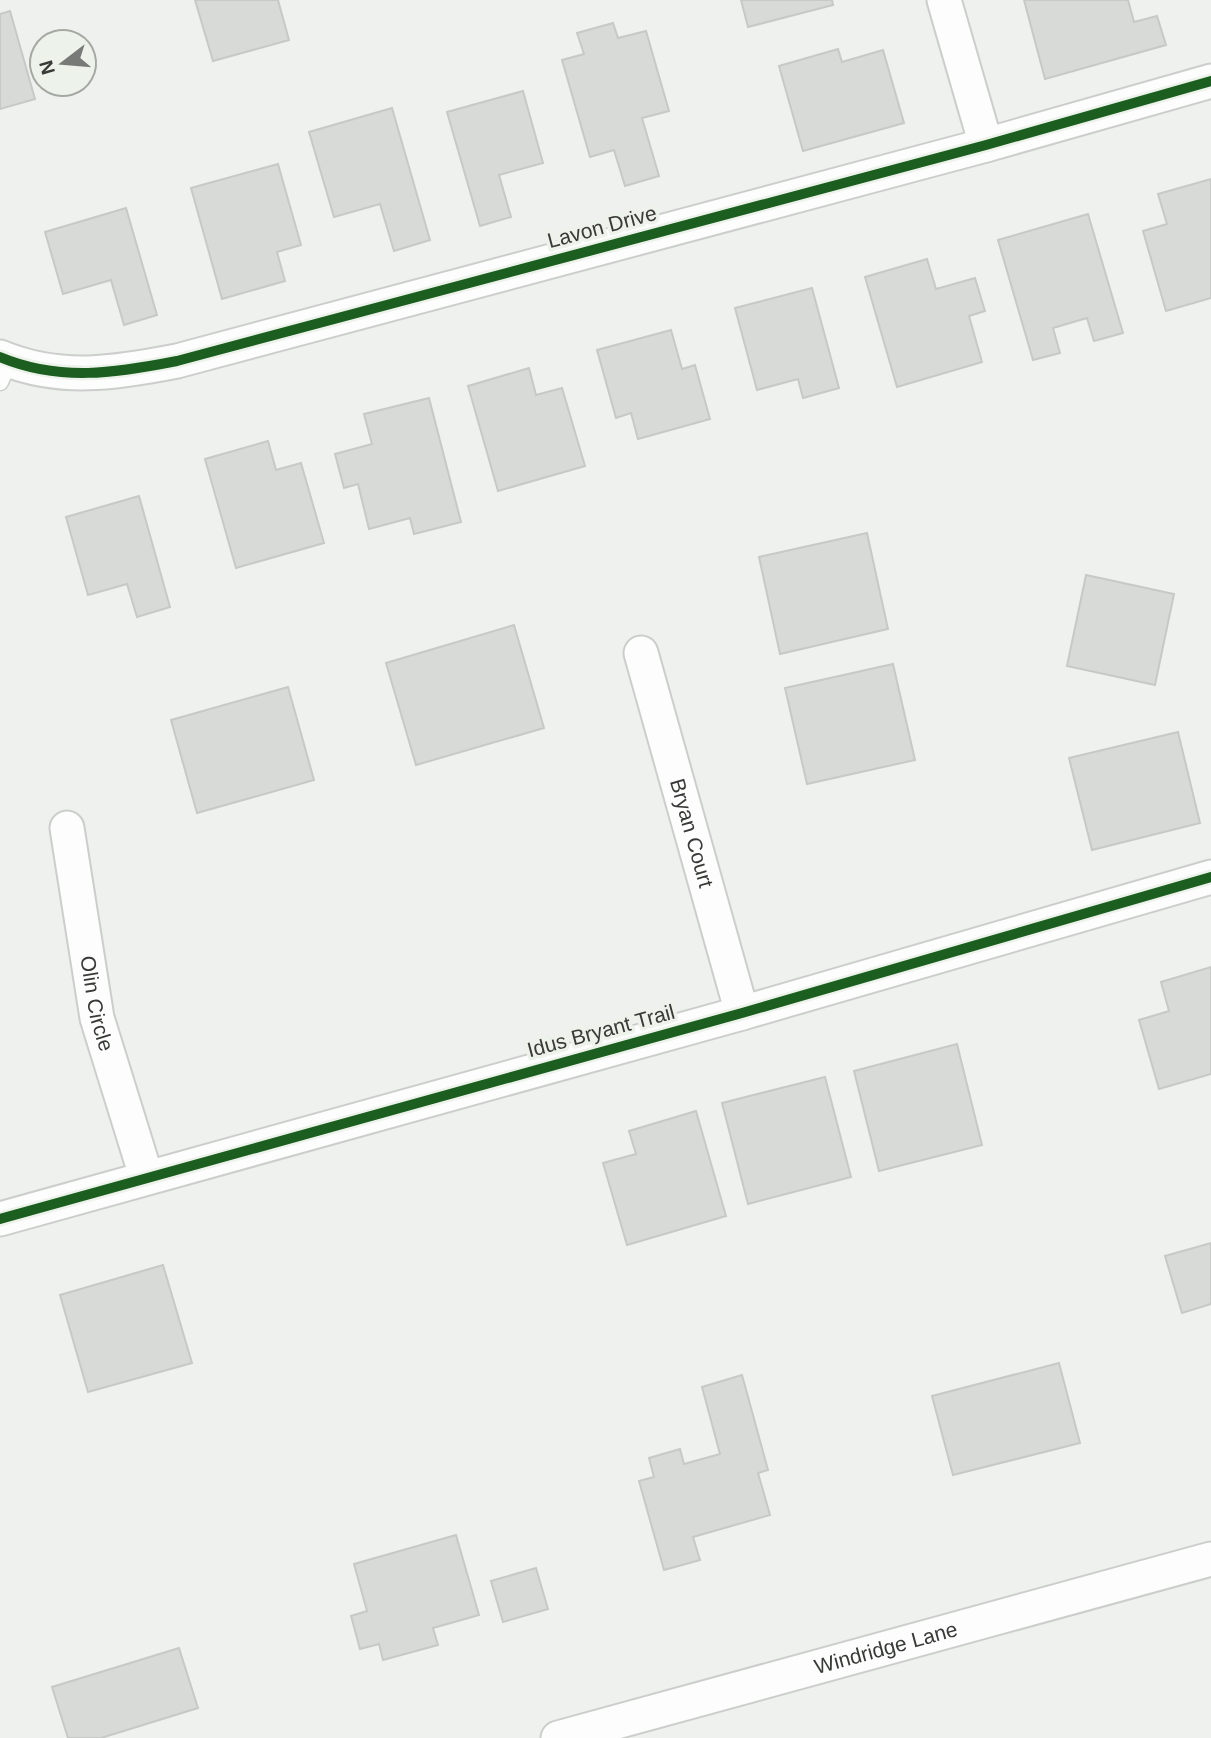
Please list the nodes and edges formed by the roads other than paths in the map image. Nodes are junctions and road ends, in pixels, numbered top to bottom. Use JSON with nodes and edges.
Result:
{"nodes":[{"id":1,"x":944,"y":0,"type":"edge"},
{"id":2,"x":1211,"y":81,"type":"edge"},
{"id":3,"x":986,"y":145,"type":"junction"},
{"id":4,"x":3,"y":367,"type":"edge"},
{"id":5,"x":641,"y":653,"type":"dead end"},
{"id":6,"x":67,"y":828,"type":"dead end"},
{"id":7,"x":1211,"y":877,"type":"edge"},
{"id":8,"x":742,"y":1013,"type":"junction"},
{"id":9,"x":146,"y":1176,"type":"junction"},
{"id":10,"x":0,"y":1219,"type":"edge"},
{"id":11,"x":1211,"y":1559,"type":"edge"},
{"id":12,"x":558,"y":1738,"type":"edge"}],
"edges":[{"from":1,"to":3,"type":"street"},
{"from":2,"to":3,"type":"street","name":"Lavon Drive"},
{"from":3,"to":4,"type":"street","name":"Lavon Drive"},
{"from":5,"to":8,"type":"street","name":"Bryan Court"},
{"from":6,"to":9,"type":"street","name":"Olin Circle"},
{"from":7,"to":8,"type":"street","name":"Idus Bryant Trail"},
{"from":8,"to":9,"type":"street","name":"Idus Bryant Trail"},
{"from":9,"to":10,"type":"street","name":"Idus Bryant Trail"},
{"from":11,"to":12,"type":"street","name":"Windridge Lane"}]}
